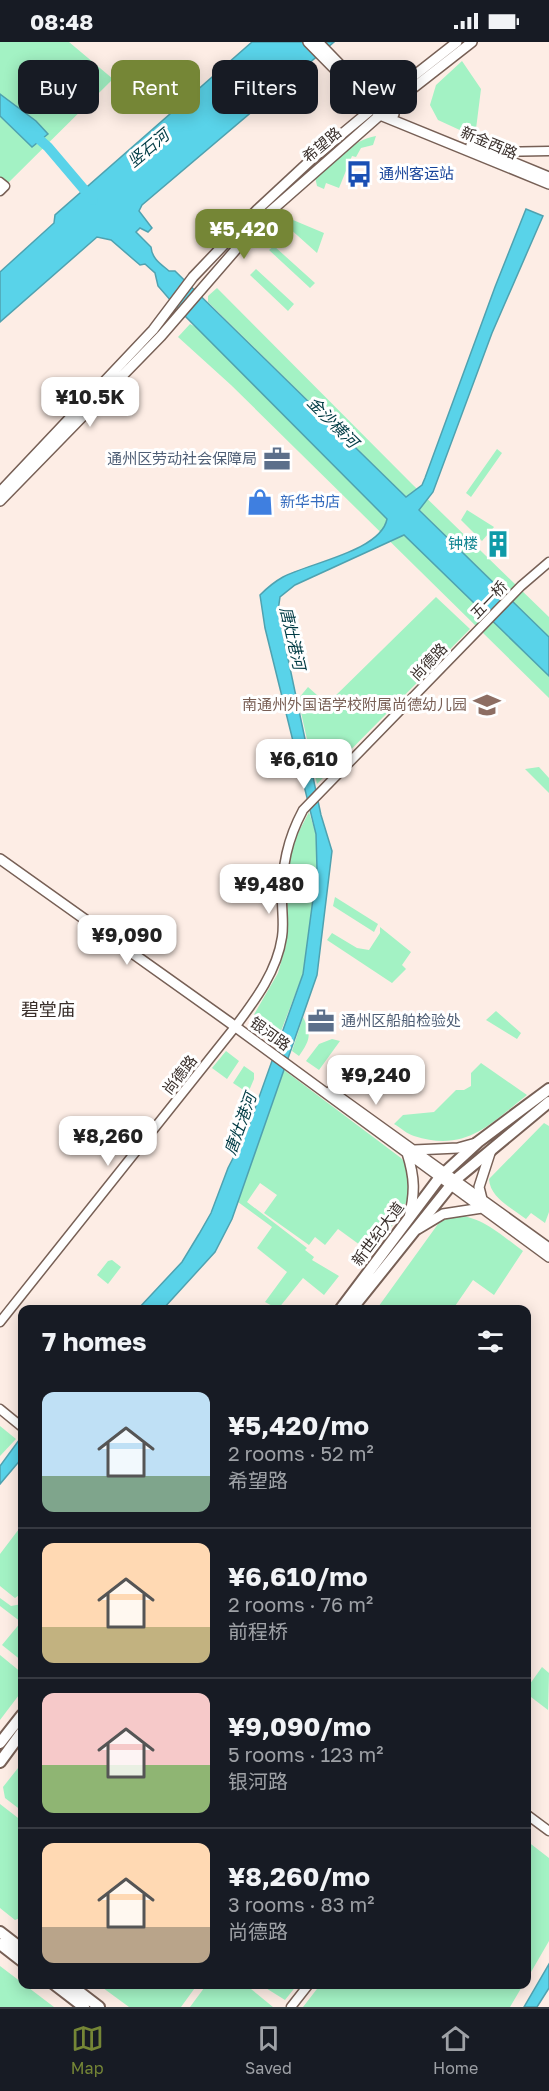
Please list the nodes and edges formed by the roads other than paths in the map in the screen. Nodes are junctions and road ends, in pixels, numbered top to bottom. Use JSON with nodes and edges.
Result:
{"nodes":[{"id":1,"x":308,"y":42,"type":"edge"},
{"id":2,"x":318,"y":42,"type":"edge"},
{"id":3,"x":457,"y":42,"type":"edge"},
{"id":4,"x":472,"y":42,"type":"edge"},
{"id":5,"x":331,"y":60,"type":"edge"},
{"id":6,"x":330,"y":61,"type":"edge"},
{"id":7,"x":417,"y":77,"type":"edge"},
{"id":8,"x":417,"y":82,"type":"edge"},
{"id":9,"x":374,"y":114,"type":"edge"},
{"id":10,"x":375,"y":114,"type":"edge"},
{"id":11,"x":388,"y":114,"type":"edge"},
{"id":12,"x":390,"y":114,"type":"edge"},
{"id":13,"x":464,"y":148,"type":"junction"},
{"id":14,"x":549,"y":151,"type":"edge"},
{"id":15,"x":490,"y":152,"type":"junction"},
{"id":16,"x":549,"y":177,"type":"edge"},
{"id":17,"x":0,"y":182,"type":"edge"},
{"id":18,"x":549,"y":184,"type":"edge"},
{"id":19,"x":0,"y":190,"type":"edge"},
{"id":20,"x":0,"y":492,"type":"edge"},
{"id":21,"x":0,"y":501,"type":"edge"},
{"id":22,"x":549,"y":562,"type":"edge"},
{"id":23,"x":477,"y":632,"type":"joint"},
{"id":24,"x":0,"y":854,"type":"edge"},
{"id":25,"x":0,"y":859,"type":"edge"},
{"id":26,"x":237,"y":1024,"type":"junction"},
{"id":27,"x":549,"y":1089,"type":"edge"},
{"id":28,"x":549,"y":1102,"type":"edge"},
{"id":29,"x":478,"y":1142,"type":"junction"},
{"id":30,"x":491,"y":1148,"type":"junction"},
{"id":31,"x":410,"y":1152,"type":"junction"},
{"id":32,"x":442,"y":1175,"type":"junction"},
{"id":33,"x":453,"y":1182,"type":"junction"},
{"id":34,"x":482,"y":1203,"type":"junction"},
{"id":35,"x":408,"y":1220,"type":"junction"},
{"id":36,"x":413,"y":1231,"type":"junction"},
{"id":37,"x":549,"y":1248,"type":"edge"},
{"id":38,"x":549,"y":1257,"type":"edge"},
{"id":39,"x":344,"y":1305,"type":"edge"},
{"id":40,"x":355,"y":1305,"type":"edge"},
{"id":41,"x":0,"y":1322,"type":"edge"},
{"id":42,"x":0,"y":1409,"type":"edge"},
{"id":43,"x":18,"y":1424,"type":"edge"},
{"id":44,"x":18,"y":1720,"type":"edge"},
{"id":45,"x":18,"y":1737,"type":"edge"},
{"id":46,"x":0,"y":1743,"type":"edge"},
{"id":47,"x":0,"y":1762,"type":"edge"},
{"id":48,"x":531,"y":1818,"type":"edge"},
{"id":49,"x":549,"y":1831,"type":"edge"},
{"id":50,"x":0,"y":1932,"type":"edge"},
{"id":51,"x":0,"y":1944,"type":"edge"},
{"id":52,"x":18,"y":1946,"type":"edge"},
{"id":53,"x":18,"y":1958,"type":"edge"},
{"id":54,"x":61,"y":1989,"type":"edge"},
{"id":55,"x":76,"y":1989,"type":"edge"},
{"id":56,"x":305,"y":1989,"type":"edge"},
{"id":57,"x":84,"y":2007,"type":"edge"},
{"id":58,"x":99,"y":2007,"type":"edge"},
{"id":59,"x":291,"y":2007,"type":"edge"}],
"edges":[{"from":1,"to":6,"type":"main road"},
{"from":2,"to":5,"type":"main road"},
{"from":3,"to":7,"type":"main road","name":"希望路"},
{"from":4,"to":8,"type":"main road","name":"希望路"},
{"from":9,"to":20,"type":"main road","name":"希望路"},
{"from":10,"to":21,"type":"main road","name":"希望路"},
{"from":11,"to":13,"type":"main road","name":"新金西路"},
{"from":12,"to":15,"type":"main road","name":"新金西路"},
{"from":13,"to":15,"type":"street"},
{"from":13,"to":18,"type":"main road","name":"新金西路"},
{"from":14,"to":15,"type":"street"},
{"from":15,"to":16,"type":"main road","name":"新金西路"},
{"from":17,"to":19,"type":"street"},
{"from":22,"to":23,"type":"street","name":"五一桥"},
{"from":23,"to":26,"type":"street","name":"尚德路"},
{"from":24,"to":26,"type":"main road","name":"银河路"},
{"from":25,"to":26,"type":"main road","name":"银河路"},
{"from":26,"to":31,"type":"main road","name":"银河路"},
{"from":26,"to":41,"type":"street","name":"尚德路"},
{"from":27,"to":29,"type":"main road","name":"新世纪大道"},
{"from":28,"to":30,"type":"main road","name":"新世纪大道"},
{"from":29,"to":31,"type":"main road"},
{"from":29,"to":32,"type":"main road","name":"新世纪大道"},
{"from":30,"to":33,"type":"main road","name":"新世纪大道"},
{"from":30,"to":34,"type":"main road"},
{"from":31,"to":32,"type":"main road","name":"银河路"},
{"from":31,"to":35,"type":"main road"},
{"from":32,"to":33,"type":"main road","name":"银河路"},
{"from":32,"to":35,"type":"main road","name":"新世纪大道"},
{"from":33,"to":34,"type":"main road","name":"银河路"},
{"from":33,"to":36,"type":"main road","name":"新世纪大道"},
{"from":34,"to":36,"type":"main road"},
{"from":34,"to":37,"type":"main road","name":"银河路"},
{"from":34,"to":38,"type":"main road","name":"银河路"},
{"from":35,"to":39,"type":"main road","name":"新世纪大道"},
{"from":36,"to":40,"type":"main road","name":"新世纪大道"},
{"from":42,"to":43,"type":"street"},
{"from":44,"to":46,"type":"main road"},
{"from":45,"to":47,"type":"main road"},
{"from":48,"to":49,"type":"street"},
{"from":50,"to":52,"type":"main road"},
{"from":51,"to":53,"type":"main road"},
{"from":54,"to":57,"type":"main road"},
{"from":55,"to":58,"type":"main road"},
{"from":56,"to":59,"type":"street"}]}
